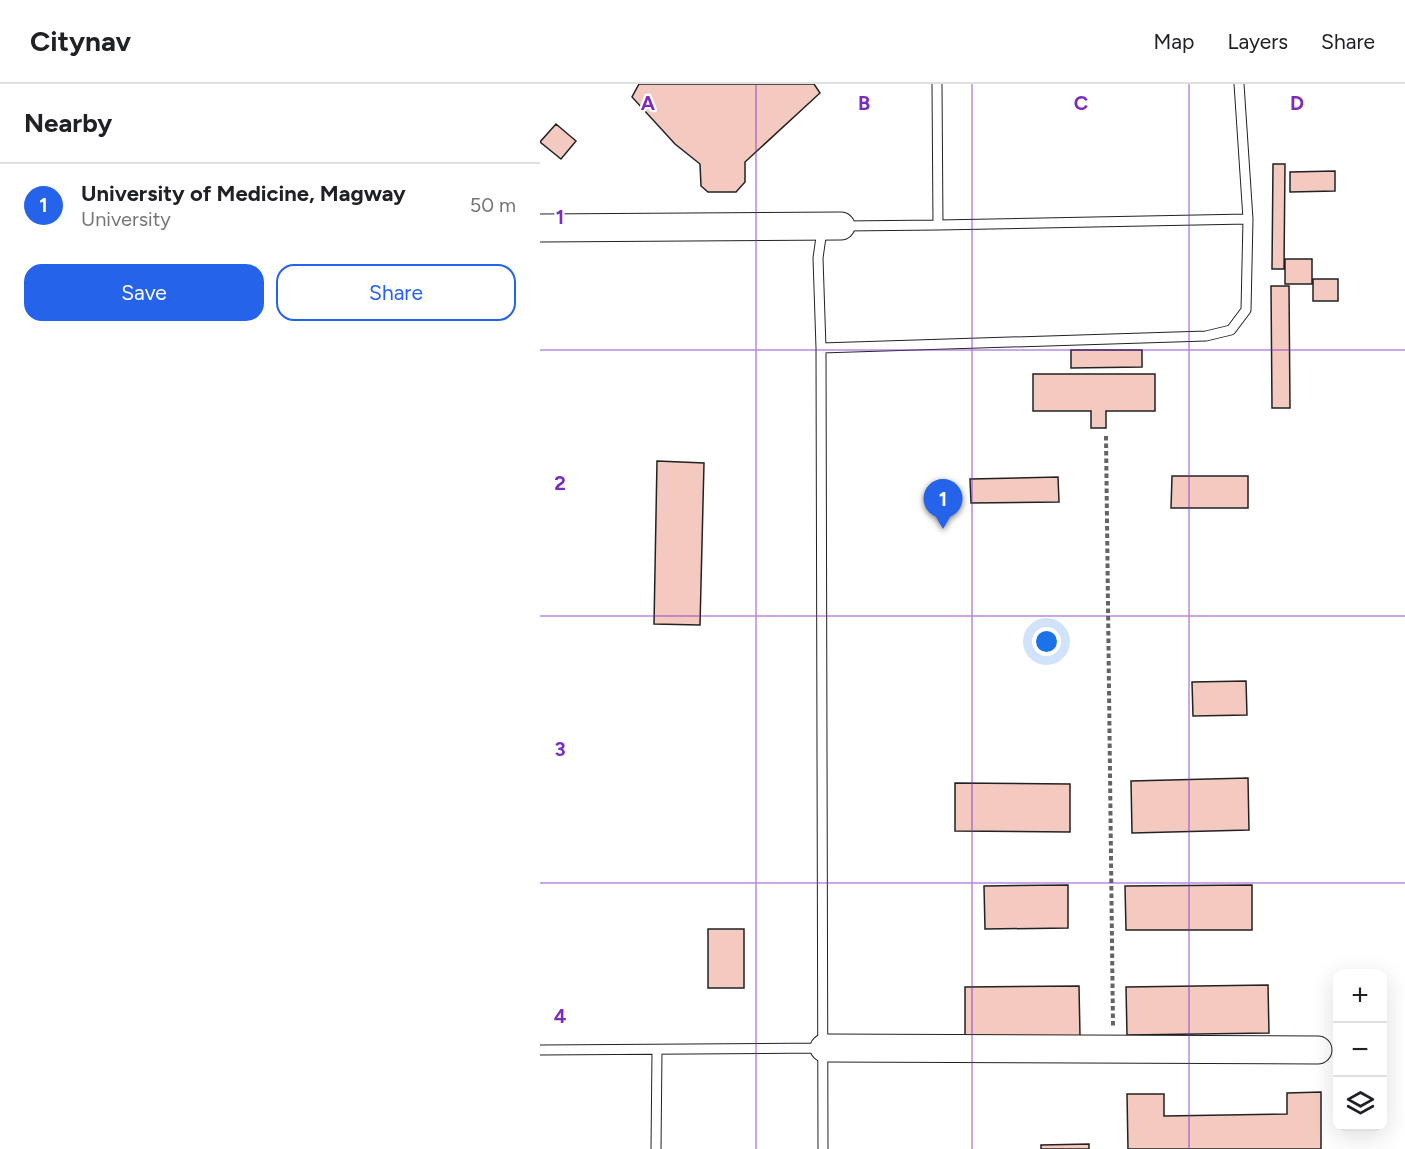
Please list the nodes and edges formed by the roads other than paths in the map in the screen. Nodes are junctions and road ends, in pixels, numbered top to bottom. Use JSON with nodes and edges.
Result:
{"nodes":[{"id":1,"x":937,"y":84,"type":"edge"},
{"id":2,"x":1239,"y":84,"type":"edge"},
{"id":3,"x":1248,"y":219,"type":"junction"},
{"id":4,"x":938,"y":225,"type":"junction"},
{"id":5,"x":841,"y":226,"type":"junction"},
{"id":6,"x":540,"y":228,"type":"edge"},
{"id":7,"x":821,"y":348,"type":"junction"},
{"id":8,"x":824,"y":1048,"type":"junction"},
{"id":9,"x":540,"y":1050,"type":"edge"},
{"id":10,"x":1318,"y":1050,"type":"dead end"},
{"id":11,"x":657,"y":1051,"type":"junction"},
{"id":12,"x":656,"y":1149,"type":"edge"},
{"id":13,"x":823,"y":1149,"type":"edge"}],
"edges":[{"from":1,"to":4,"type":"lane"},
{"from":2,"to":3,"type":"lane"},
{"from":3,"to":4,"type":"lane"},
{"from":3,"to":7,"type":"lane"},
{"from":4,"to":5,"type":"lane"},
{"from":5,"to":6,"type":"street"},
{"from":5,"to":7,"type":"lane"},
{"from":7,"to":8,"type":"lane"},
{"from":8,"to":10,"type":"street"},
{"from":8,"to":11,"type":"lane"},
{"from":8,"to":13,"type":"lane"},
{"from":9,"to":11,"type":"lane"},
{"from":11,"to":12,"type":"lane"}]}
